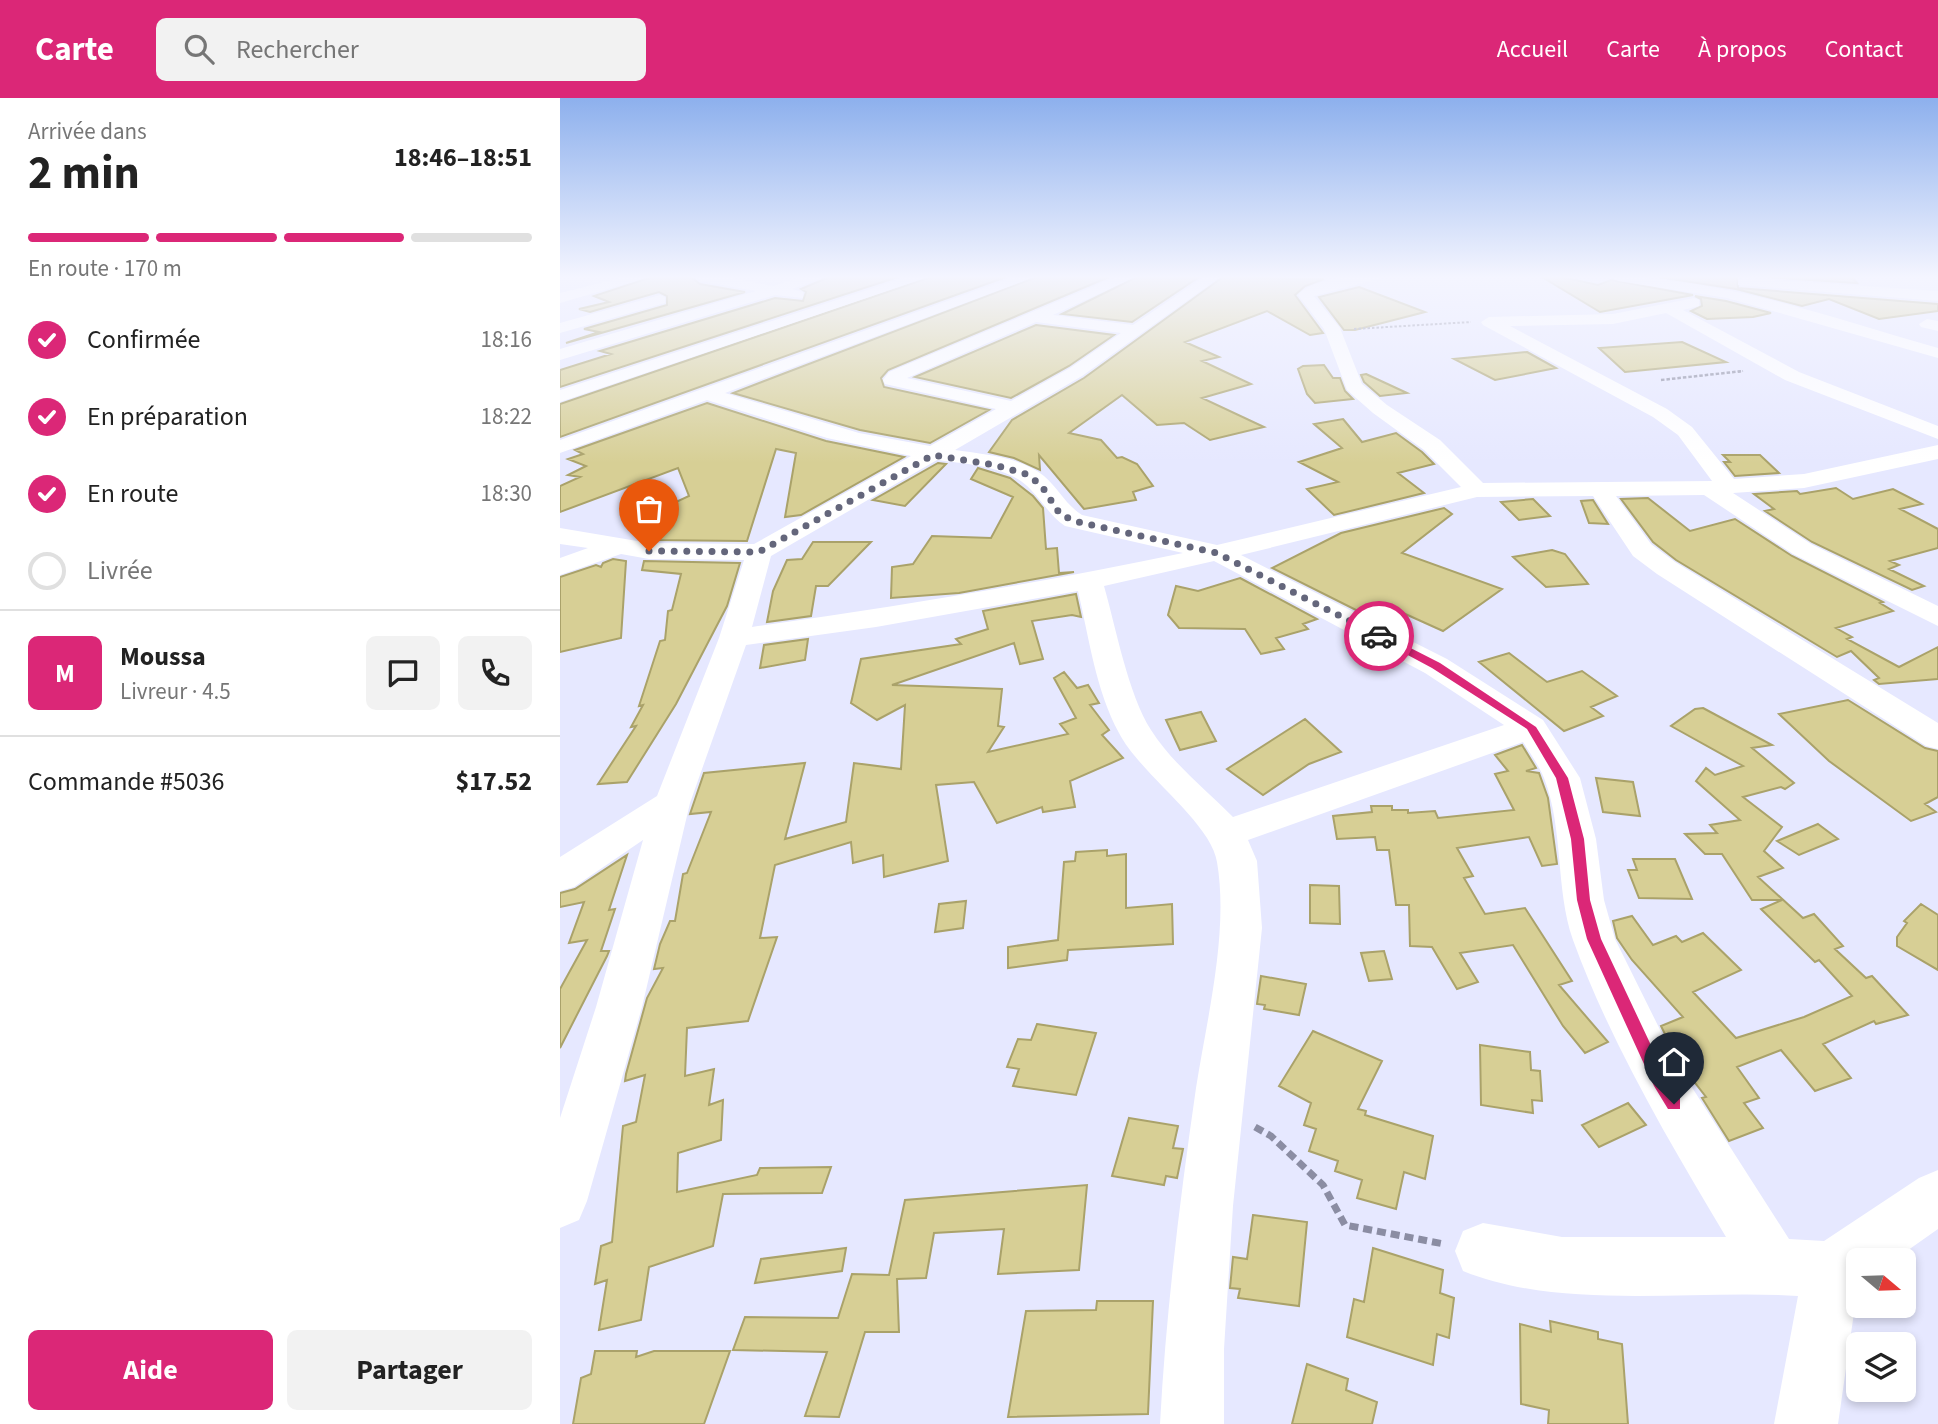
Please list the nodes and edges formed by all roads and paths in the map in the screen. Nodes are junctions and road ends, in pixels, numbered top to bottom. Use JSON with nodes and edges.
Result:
{"nodes":[{"id":1,"x":606,"y":339,"type":"edge"},
{"id":2,"x":733,"y":339,"type":"edge"},
{"id":3,"x":859,"y":339,"type":"edge"},
{"id":4,"x":982,"y":339,"type":"edge"},
{"id":5,"x":1123,"y":339,"type":"edge"},
{"id":6,"x":1336,"y":339,"type":"edge"},
{"id":7,"x":1520,"y":339,"type":"edge"},
{"id":8,"x":1723,"y":339,"type":"edge"},
{"id":9,"x":1894,"y":339,"type":"edge"},
{"id":10,"x":564,"y":351,"type":"edge"},
{"id":11,"x":1938,"y":354,"type":"edge"},
{"id":12,"x":1775,"y":368,"type":"junction"},
{"id":13,"x":642,"y":369,"type":"junction"},
{"id":14,"x":1661,"y":380,"type":"dead end"},
{"id":15,"x":715,"y":392,"type":"junction"},
{"id":16,"x":560,"y":397,"type":"edge"},
{"id":17,"x":1016,"y":408,"type":"junction"},
{"id":18,"x":1938,"y":433,"type":"edge"},
{"id":19,"x":560,"y":447,"type":"edge"},
{"id":20,"x":1938,"y":452,"type":"edge"},
{"id":21,"x":933,"y":455,"type":"junction"},
{"id":22,"x":1599,"y":488,"type":"junction"},
{"id":23,"x":1718,"y":488,"type":"junction"},
{"id":24,"x":1478,"y":490,"type":"junction"},
{"id":25,"x":560,"y":536,"type":"edge"},
{"id":26,"x":616,"y":547,"type":"junction"},
{"id":27,"x":759,"y":552,"type":"junction"},
{"id":28,"x":1217,"y":553,"type":"junction"},
{"id":29,"x":560,"y":567,"type":"edge"},
{"id":30,"x":1089,"y":581,"type":"junction"},
{"id":31,"x":1938,"y":617,"type":"edge"},
{"id":32,"x":734,"y":638,"type":"junction"},
{"id":33,"x":1531,"y":727,"type":"junction"},
{"id":34,"x":1938,"y":738,"type":"edge"},
{"id":35,"x":672,"y":803,"type":"junction"},
{"id":36,"x":1226,"y":833,"type":"junction"},
{"id":37,"x":560,"y":876,"type":"edge"},
{"id":38,"x":1219,"y":1107,"type":"junction"},
{"id":39,"x":1938,"y":1197,"type":"edge"},
{"id":40,"x":560,"y":1201,"type":"edge"},
{"id":41,"x":1483,"y":1251,"type":"joint"},
{"id":42,"x":1774,"y":1266,"type":"junction"},
{"id":43,"x":1831,"y":1270,"type":"junction"},
{"id":44,"x":1192,"y":1424,"type":"edge"},
{"id":45,"x":1806,"y":1424,"type":"edge"}],
"edges":[{"from":1,"to":10,"type":"street"},
{"from":2,"to":13,"type":"street"},
{"from":3,"to":15,"type":"street"},
{"from":4,"to":17,"type":"street"},
{"from":5,"to":17,"type":"street"},
{"from":6,"to":24,"type":"street"},
{"from":7,"to":23,"type":"street"},
{"from":8,"to":12,"type":"street"},
{"from":9,"to":11,"type":"street"},
{"from":10,"to":13,"type":"street"},
{"from":12,"to":14,"type":"path"},
{"from":12,"to":18,"type":"street"},
{"from":13,"to":15,"type":"street"},
{"from":13,"to":16,"type":"street"},
{"from":15,"to":19,"type":"street"},
{"from":15,"to":21,"type":"street"},
{"from":17,"to":21,"type":"street"},
{"from":20,"to":23,"type":"street"},
{"from":21,"to":27,"type":"street"},
{"from":21,"to":28,"type":"street"},
{"from":22,"to":23,"type":"street"},
{"from":22,"to":24,"type":"street"},
{"from":22,"to":34,"type":"street"},
{"from":23,"to":31,"type":"street"},
{"from":24,"to":28,"type":"street"},
{"from":25,"to":26,"type":"street"},
{"from":26,"to":27,"type":"street"},
{"from":26,"to":29,"type":"street"},
{"from":27,"to":32,"type":"street"},
{"from":28,"to":30,"type":"street"},
{"from":28,"to":33,"type":"street"},
{"from":30,"to":32,"type":"street"},
{"from":30,"to":36,"type":"street"},
{"from":32,"to":35,"type":"street"},
{"from":33,"to":36,"type":"street"},
{"from":33,"to":42,"type":"street"},
{"from":35,"to":37,"type":"street"},
{"from":35,"to":40,"type":"street"},
{"from":36,"to":38,"type":"street"},
{"from":38,"to":41,"type":"path"},
{"from":38,"to":44,"type":"street"},
{"from":39,"to":43,"type":"street"},
{"from":41,"to":42,"type":"street"},
{"from":42,"to":43,"type":"street"},
{"from":43,"to":45,"type":"street"}]}
